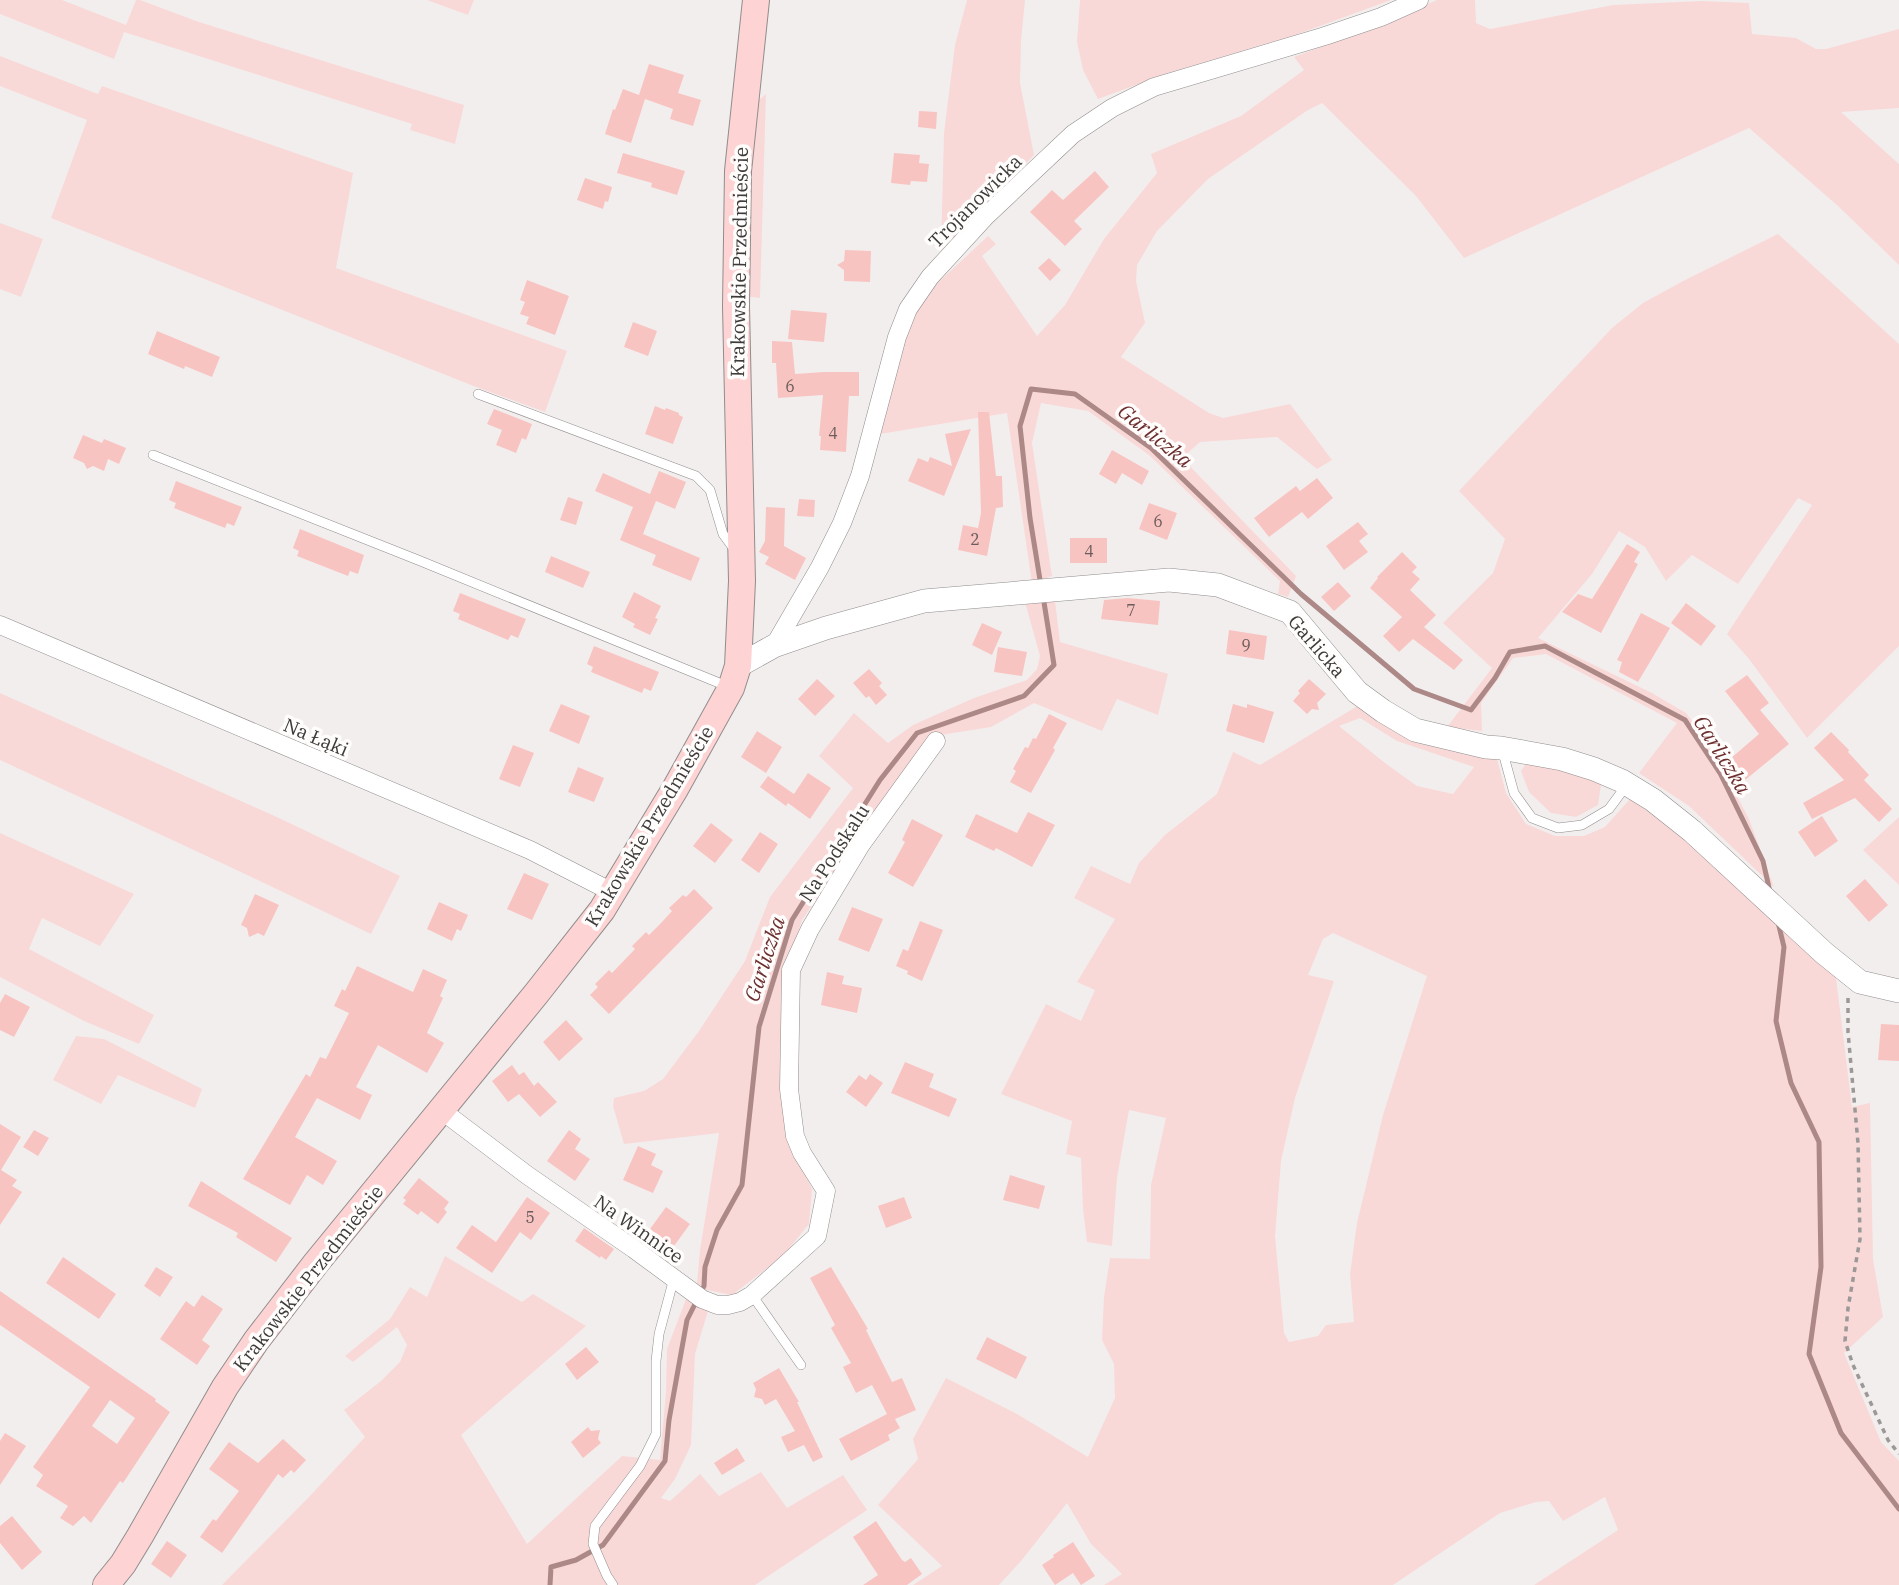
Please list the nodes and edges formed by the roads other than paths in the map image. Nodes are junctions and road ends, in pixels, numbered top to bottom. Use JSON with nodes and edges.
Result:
{"nodes":[{"id":1,"x":756,"y":0,"type":"edge"},
{"id":2,"x":1419,"y":0,"type":"edge"},
{"id":3,"x":478,"y":394,"type":"dead end"},
{"id":4,"x":153,"y":455,"type":"dead end"},
{"id":5,"x":742,"y":559,"type":"junction"},
{"id":6,"x":0,"y":625,"type":"edge"},
{"id":7,"x":774,"y":646,"type":"junction"},
{"id":8,"x":735,"y":677,"type":"junction"},
{"id":9,"x":936,"y":741,"type":"dead end"},
{"id":10,"x":1501,"y":748,"type":"junction"},
{"id":11,"x":1628,"y":784,"type":"junction"},
{"id":12,"x":614,"y":893,"type":"junction"},
{"id":13,"x":1899,"y":991,"type":"edge"},
{"id":14,"x":441,"y":1110,"type":"junction"},
{"id":15,"x":674,"y":1278,"type":"junction"},
{"id":16,"x":752,"y":1295,"type":"junction"},
{"id":17,"x":801,"y":1365,"type":"dead end"},
{"id":18,"x":106,"y":1585,"type":"edge"},
{"id":19,"x":613,"y":1585,"type":"edge"}],
"edges":[{"from":1,"to":5,"type":"main road","name":"Krakowskie Przedmieście"},
{"from":2,"to":7,"type":"street","name":"Trojanowicka"},
{"from":3,"to":5,"type":"lane"},
{"from":4,"to":8,"type":"lane"},
{"from":5,"to":8,"type":"main road","name":"Krakowskie Przedmieście"},
{"from":6,"to":12,"type":"street","name":"Na Łąki"},
{"from":7,"to":8,"type":"street","name":"Garlicka"},
{"from":7,"to":10,"type":"street","name":"Garlicka"},
{"from":8,"to":12,"type":"main road","name":"Krakowskie Przedmieście"},
{"from":9,"to":16,"type":"street","name":"Na Podskalu"},
{"from":10,"to":11,"type":"street","name":"Garlicka"},
{"from":10,"to":11,"type":"lane"},
{"from":11,"to":13,"type":"street","name":"Garlicka"},
{"from":12,"to":14,"type":"main road","name":"Krakowskie Przedmieście"},
{"from":14,"to":15,"type":"street","name":"Na Winnice"},
{"from":14,"to":18,"type":"main road","name":"Krakowskie Przedmieście"},
{"from":15,"to":16,"type":"street","name":"Na Winnice"},
{"from":15,"to":19,"type":"lane"},
{"from":16,"to":17,"type":"lane"}]}
